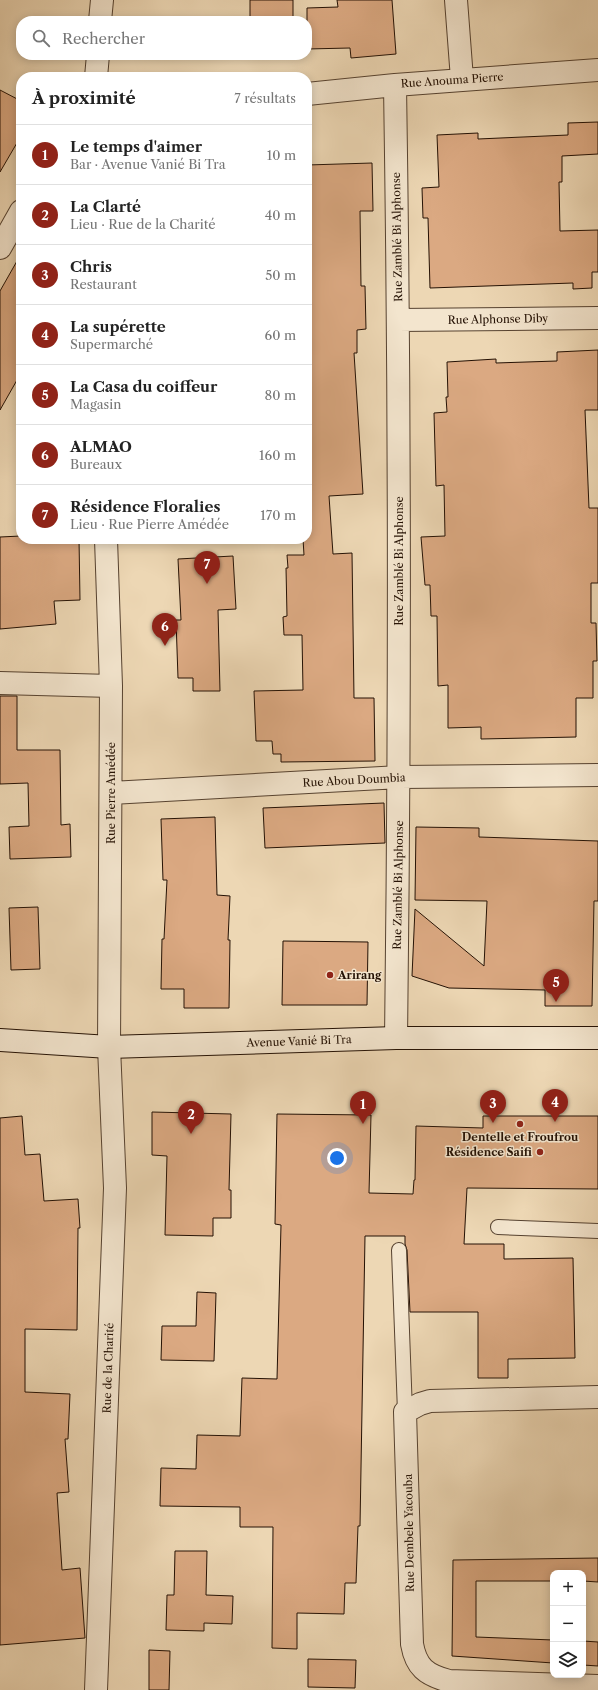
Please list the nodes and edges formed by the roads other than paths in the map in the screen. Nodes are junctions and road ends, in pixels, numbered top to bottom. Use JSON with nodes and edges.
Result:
{"nodes":[{"id":1,"x":102,"y":0,"type":"edge"},
{"id":2,"x":456,"y":0,"type":"edge"},
{"id":3,"x":100,"y":16,"type":"edge"},
{"id":4,"x":98,"y":60,"type":"edge"},
{"id":5,"x":598,"y":70,"type":"edge"},
{"id":6,"x":96,"y":72,"type":"edge"},
{"id":7,"x":462,"y":79,"type":"junction"},
{"id":8,"x":395,"y":85,"type":"junction"},
{"id":9,"x":312,"y":93,"type":"edge"},
{"id":10,"x":16,"y":220,"type":"edge"},
{"id":11,"x":0,"y":248,"type":"edge"},
{"id":12,"x":598,"y":318,"type":"edge"},
{"id":13,"x":398,"y":320,"type":"junction"},
{"id":14,"x":106,"y":544,"type":"edge"},
{"id":15,"x":0,"y":683,"type":"edge"},
{"id":16,"x":111,"y":686,"type":"junction"},
{"id":17,"x":598,"y":775,"type":"edge"},
{"id":18,"x":400,"y":777,"type":"junction"},
{"id":19,"x":111,"y":793,"type":"junction"},
{"id":20,"x":396,"y":1038,"type":"junction"},
{"id":21,"x":598,"y":1038,"type":"edge"},
{"id":22,"x":0,"y":1040,"type":"edge"},
{"id":23,"x":109,"y":1047,"type":"junction"},
{"id":24,"x":498,"y":1227,"type":"dead end"},
{"id":25,"x":598,"y":1231,"type":"edge"},
{"id":26,"x":399,"y":1250,"type":"dead end"},
{"id":27,"x":598,"y":1397,"type":"edge"},
{"id":28,"x":405,"y":1412,"type":"junction"},
{"id":29,"x":598,"y":1686,"type":"edge"},
{"id":30,"x":96,"y":1690,"type":"edge"}],
"edges":[{"from":1,"to":3,"type":"street"},
{"from":2,"to":7,"type":"street"},
{"from":4,"to":6,"type":"street"},
{"from":5,"to":7,"type":"street","name":"Rue Anouma Pierre"},
{"from":7,"to":8,"type":"street","name":"Rue Anouma Pierre"},
{"from":8,"to":9,"type":"street","name":"Rue Anouma Pierre"},
{"from":8,"to":13,"type":"street","name":"Rue Zamblé Bi Alphonse"},
{"from":10,"to":11,"type":"street"},
{"from":12,"to":13,"type":"street","name":"Rue Alphonse Diby"},
{"from":13,"to":18,"type":"street","name":"Rue Zamblé Bi Alphonse"},
{"from":14,"to":16,"type":"street","name":"Rue Pierre Amédée"},
{"from":15,"to":16,"type":"street"},
{"from":16,"to":19,"type":"street","name":"Rue Pierre Amédée"},
{"from":17,"to":18,"type":"street","name":"Rue Abou Doumbia"},
{"from":18,"to":19,"type":"street","name":"Rue Abou Doumbia"},
{"from":18,"to":20,"type":"street","name":"Rue Zamblé Bi Alphonse"},
{"from":19,"to":23,"type":"street","name":"Rue Pierre Amédée"},
{"from":20,"to":21,"type":"street","name":"Avenue Vanié Bi Tra"},
{"from":20,"to":23,"type":"street","name":"Avenue Vanié Bi Tra"},
{"from":22,"to":23,"type":"street","name":"Avenue Vanié Bi Tra"},
{"from":23,"to":30,"type":"street","name":"Rue de la Charité"},
{"from":24,"to":25,"type":"lane"},
{"from":26,"to":28,"type":"lane"},
{"from":27,"to":28,"type":"street"},
{"from":28,"to":29,"type":"street","name":"Rue Dembele Yacouba"}]}
